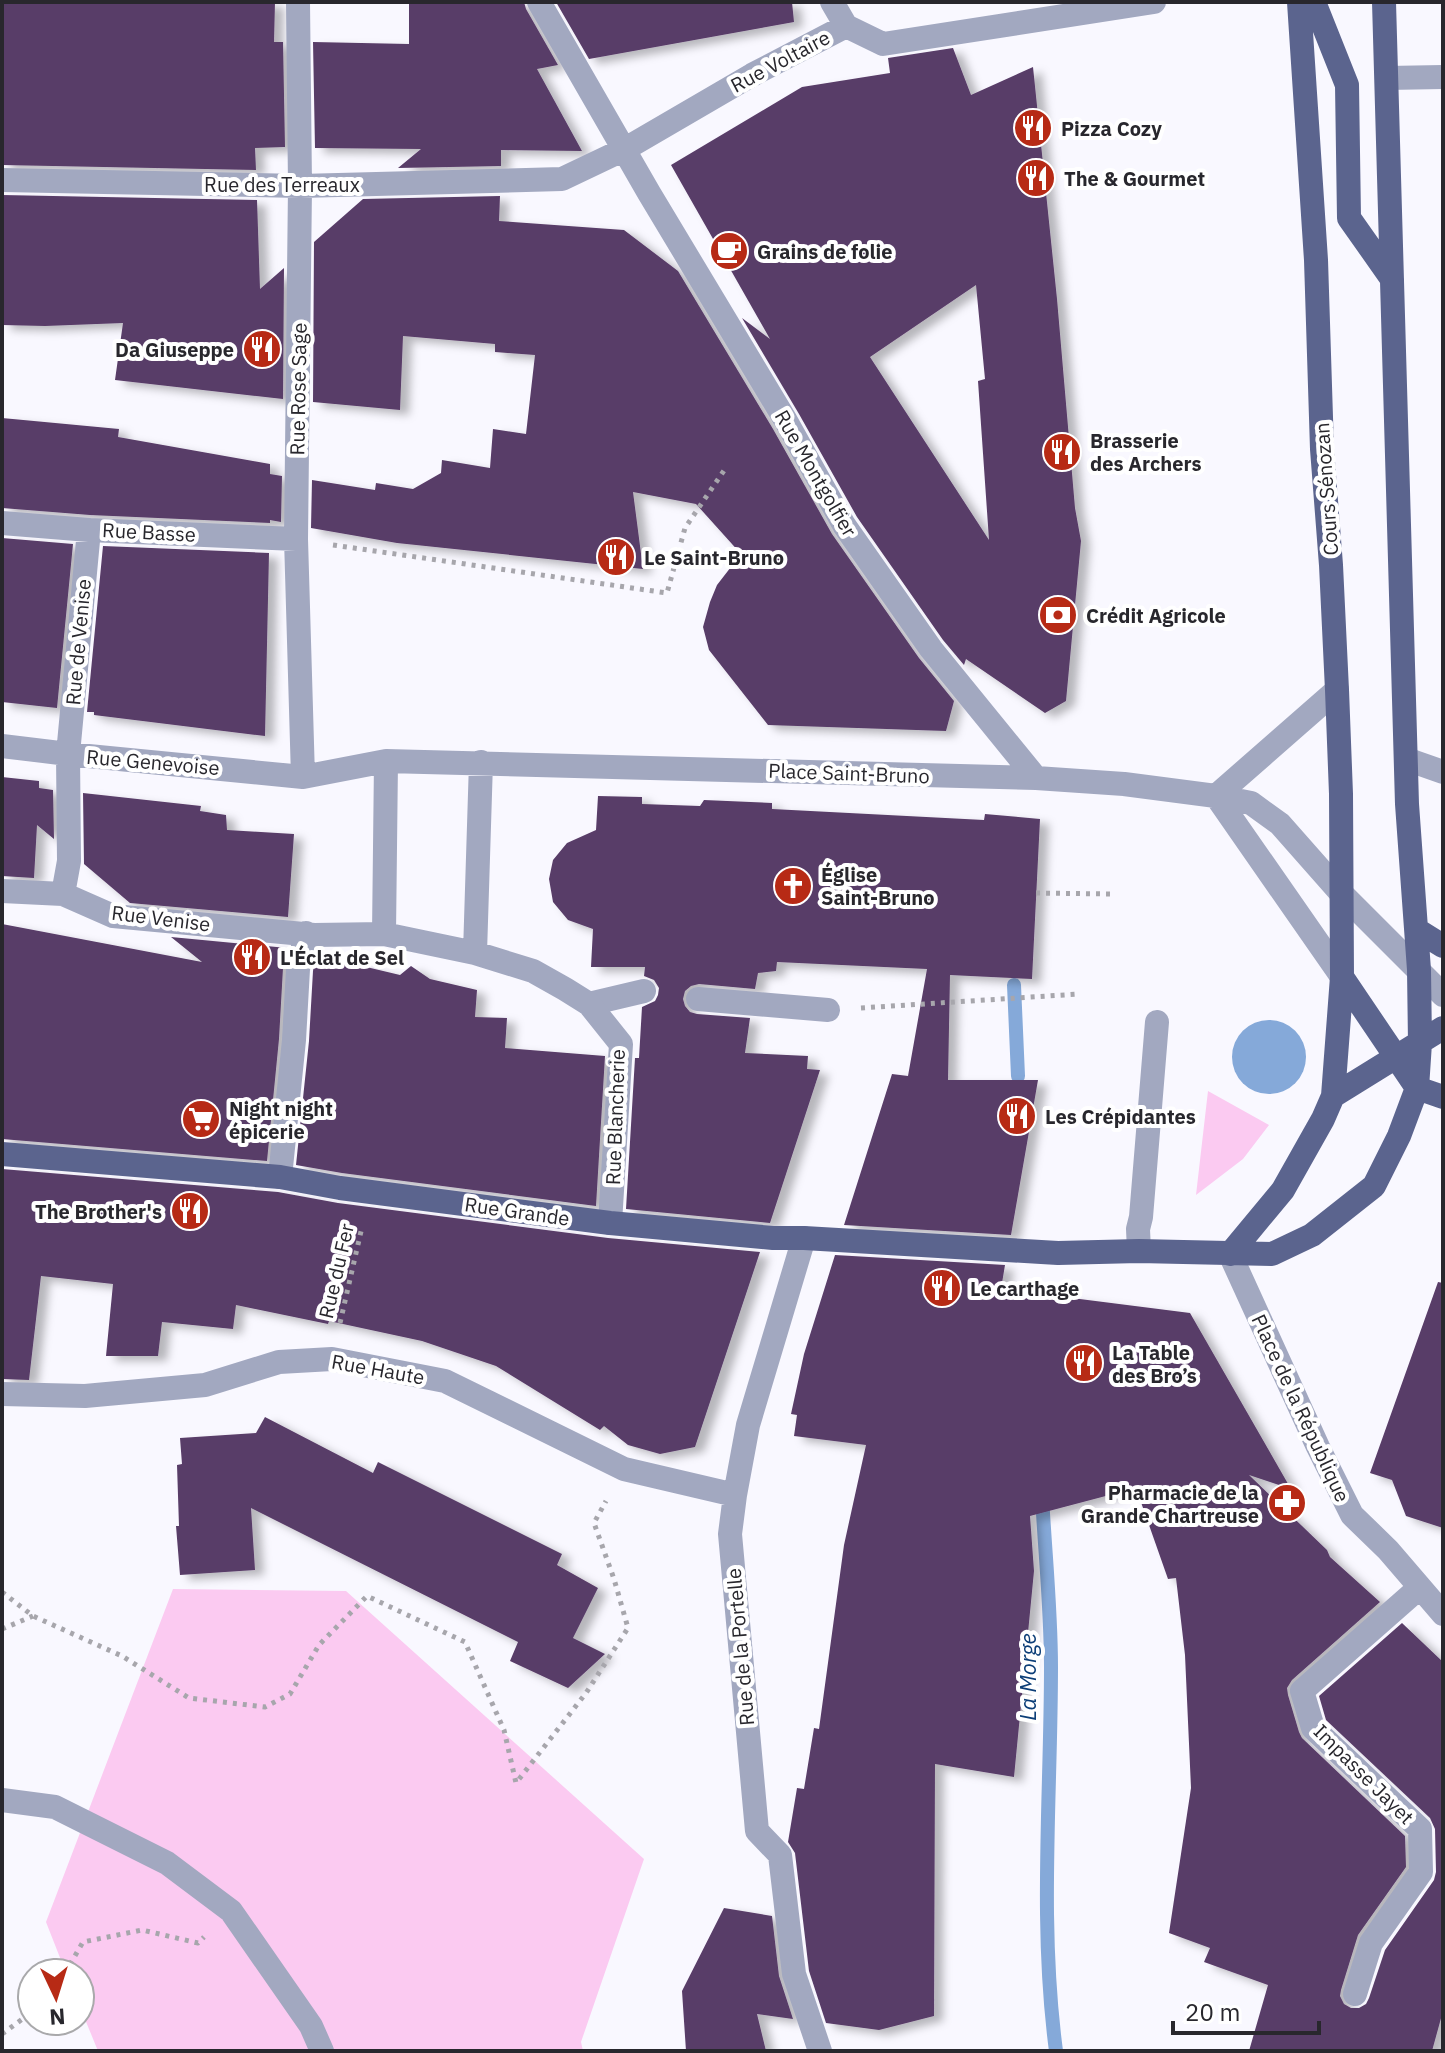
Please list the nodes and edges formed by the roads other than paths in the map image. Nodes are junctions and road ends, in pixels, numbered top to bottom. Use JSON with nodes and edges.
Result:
{"nodes":[{"id":1,"x":298,"y":2,"type":"edge"},
{"id":2,"x":539,"y":2,"type":"edge"},
{"id":3,"x":832,"y":2,"type":"edge"},
{"id":4,"x":1154,"y":2,"type":"edge"},
{"id":5,"x":1299,"y":2,"type":"edge"},
{"id":6,"x":1314,"y":2,"type":"edge"},
{"id":7,"x":1384,"y":2,"type":"edge"},
{"id":8,"x":846,"y":26,"type":"junction"},
{"id":9,"x":1443,"y":77,"type":"edge"},
{"id":10,"x":1387,"y":78,"type":"junction"},
{"id":11,"x":625,"y":149,"type":"junction"},
{"id":12,"x":562,"y":179,"type":"joint"},
{"id":13,"x":2,"y":180,"type":"edge"},
{"id":14,"x":300,"y":186,"type":"junction"},
{"id":15,"x":1392,"y":279,"type":"junction"},
{"id":16,"x":2,"y":523,"type":"edge"},
{"id":17,"x":81,"y":535,"type":"junction"},
{"id":18,"x":296,"y":539,"type":"junction"},
{"id":19,"x":1337,"y":690,"type":"junction"},
{"id":20,"x":53,"y":712,"type":"dead end"},
{"id":21,"x":2,"y":746,"type":"edge"},
{"id":22,"x":68,"y":754,"type":"junction"},
{"id":23,"x":1406,"y":759,"type":"junction"},
{"id":24,"x":386,"y":761,"type":"junction"},
{"id":25,"x":481,"y":762,"type":"junction"},
{"id":26,"x":1443,"y":772,"type":"edge"},
{"id":27,"x":303,"y":777,"type":"junction"},
{"id":28,"x":1036,"y":778,"type":"junction"},
{"id":29,"x":1216,"y":796,"type":"junction"},
{"id":30,"x":2,"y":891,"type":"edge"},
{"id":31,"x":1340,"y":892,"type":"junction"},
{"id":32,"x":63,"y":894,"type":"junction"},
{"id":33,"x":1417,"y":930,"type":"junction"},
{"id":34,"x":306,"y":933,"type":"junction"},
{"id":35,"x":384,"y":934,"type":"junction"},
{"id":36,"x":1443,"y":946,"type":"edge"},
{"id":37,"x":475,"y":953,"type":"junction"},
{"id":38,"x":1419,"y":970,"type":"junction"},
{"id":39,"x":1342,"y":977,"type":"junction"},
{"id":40,"x":644,"y":991,"type":"dead end"},
{"id":41,"x":1443,"y":995,"type":"edge"},
{"id":42,"x":698,"y":999,"type":"dead end"},
{"id":43,"x":589,"y":1004,"type":"junction"},
{"id":44,"x":828,"y":1010,"type":"road end"},
{"id":45,"x":1157,"y":1022,"type":"dead end"},
{"id":46,"x":1443,"y":1028,"type":"edge"},
{"id":47,"x":1420,"y":1043,"type":"junction"},
{"id":48,"x":1396,"y":1057,"type":"junction"},
{"id":49,"x":1417,"y":1088,"type":"junction"},
{"id":50,"x":1333,"y":1096,"type":"junction"},
{"id":51,"x":1443,"y":1097,"type":"edge"},
{"id":52,"x":2,"y":1154,"type":"edge"},
{"id":53,"x":280,"y":1177,"type":"junction"},
{"id":54,"x":610,"y":1223,"type":"junction"},
{"id":55,"x":804,"y":1238,"type":"junction"},
{"id":56,"x":1139,"y":1251,"type":"junction"},
{"id":57,"x":1230,"y":1254,"type":"junction"},
{"id":58,"x":2,"y":1394,"type":"edge"},
{"id":59,"x":735,"y":1495,"type":"junction"},
{"id":60,"x":1419,"y":1588,"type":"junction"},
{"id":61,"x":1443,"y":1614,"type":"edge"},
{"id":62,"x":2,"y":1800,"type":"edge"},
{"id":63,"x":1355,"y":1994,"type":"dead end"},
{"id":64,"x":322,"y":2051,"type":"edge"},
{"id":65,"x":820,"y":2051,"type":"edge"}],
"edges":[{"from":1,"to":14,"type":"street","name":"Rue Rose Sage"},
{"from":2,"to":11,"type":"street","name":"Rue Montgolfier"},
{"from":3,"to":8,"type":"street"},
{"from":4,"to":8,"type":"street","name":"Rue Voltaire"},
{"from":5,"to":19,"type":"main road","name":"Cours Sénozan"},
{"from":6,"to":15,"type":"main road"},
{"from":7,"to":10,"type":"main road"},
{"from":8,"to":11,"type":"street","name":"Rue Voltaire"},
{"from":9,"to":10,"type":"street"},
{"from":10,"to":15,"type":"main road"},
{"from":11,"to":12,"type":"street","name":"Rue Voltaire"},
{"from":11,"to":28,"type":"street","name":"Rue Montgolfier"},
{"from":12,"to":14,"type":"street","name":"Rue des Terreaux"},
{"from":13,"to":14,"type":"street","name":"Rue des Terreaux"},
{"from":14,"to":18,"type":"street","name":"Rue Rose Sage"},
{"from":15,"to":23,"type":"main road"},
{"from":16,"to":17,"type":"street","name":"Rue Basse"},
{"from":17,"to":18,"type":"street","name":"Rue Basse"},
{"from":17,"to":22,"type":"street","name":"Rue de Venise"},
{"from":18,"to":27,"type":"street","name":"Rue Rose Sage"},
{"from":19,"to":29,"type":"street"},
{"from":19,"to":31,"type":"main road","name":"Cours Sénozan"},
{"from":20,"to":22,"type":"street"},
{"from":21,"to":22,"type":"street","name":"Rue Genevoise"},
{"from":22,"to":27,"type":"street","name":"Rue Genevoise"},
{"from":22,"to":32,"type":"street"},
{"from":23,"to":26,"type":"street"},
{"from":23,"to":33,"type":"main road"},
{"from":24,"to":25,"type":"street","name":"Place Saint-Bruno"},
{"from":24,"to":27,"type":"street","name":"Place Saint-Bruno"},
{"from":24,"to":35,"type":"street"},
{"from":25,"to":28,"type":"street","name":"Place Saint-Bruno"},
{"from":25,"to":37,"type":"street"},
{"from":28,"to":29,"type":"street","name":"Place Saint-Bruno"},
{"from":29,"to":31,"type":"street","name":"Place Saint-Bruno"},
{"from":29,"to":39,"type":"street"},
{"from":30,"to":32,"type":"street"},
{"from":31,"to":38,"type":"street","name":"Place Saint-Bruno"},
{"from":31,"to":39,"type":"main road","name":"Cours Sénozan"},
{"from":32,"to":34,"type":"street","name":"Rue Venise"},
{"from":33,"to":36,"type":"main road"},
{"from":33,"to":38,"type":"main road"},
{"from":34,"to":35,"type":"street"},
{"from":34,"to":53,"type":"street"},
{"from":35,"to":37,"type":"street"},
{"from":37,"to":43,"type":"street","name":"Rue Blancherie"},
{"from":38,"to":41,"type":"street","name":"Place Saint-Bruno"},
{"from":38,"to":47,"type":"main road"},
{"from":39,"to":48,"type":"main road"},
{"from":39,"to":50,"type":"main road"},
{"from":40,"to":43,"type":"street"},
{"from":42,"to":44,"type":"street"},
{"from":43,"to":54,"type":"street","name":"Rue Blancherie"},
{"from":45,"to":56,"type":"street"},
{"from":46,"to":47,"type":"main road"},
{"from":47,"to":48,"type":"main road"},
{"from":47,"to":49,"type":"main road"},
{"from":48,"to":49,"type":"main road"},
{"from":48,"to":50,"type":"main road"},
{"from":49,"to":51,"type":"main road"},
{"from":49,"to":57,"type":"main road"},
{"from":50,"to":57,"type":"main road"},
{"from":52,"to":53,"type":"main road","name":"Rue Grande"},
{"from":53,"to":54,"type":"main road","name":"Rue Grande"},
{"from":54,"to":55,"type":"main road","name":"Rue Grande"},
{"from":55,"to":56,"type":"main road","name":"Rue Grande"},
{"from":55,"to":59,"type":"street","name":"Rue de la Portelle"},
{"from":56,"to":57,"type":"main road"},
{"from":57,"to":60,"type":"street","name":"Place de la République"},
{"from":58,"to":59,"type":"street","name":"Rue Haute"},
{"from":59,"to":65,"type":"street","name":"Rue de la Portelle"},
{"from":60,"to":61,"type":"street","name":"Place de la République"},
{"from":60,"to":63,"type":"street","name":"Impasse Jayet"},
{"from":62,"to":64,"type":"street"}]}
